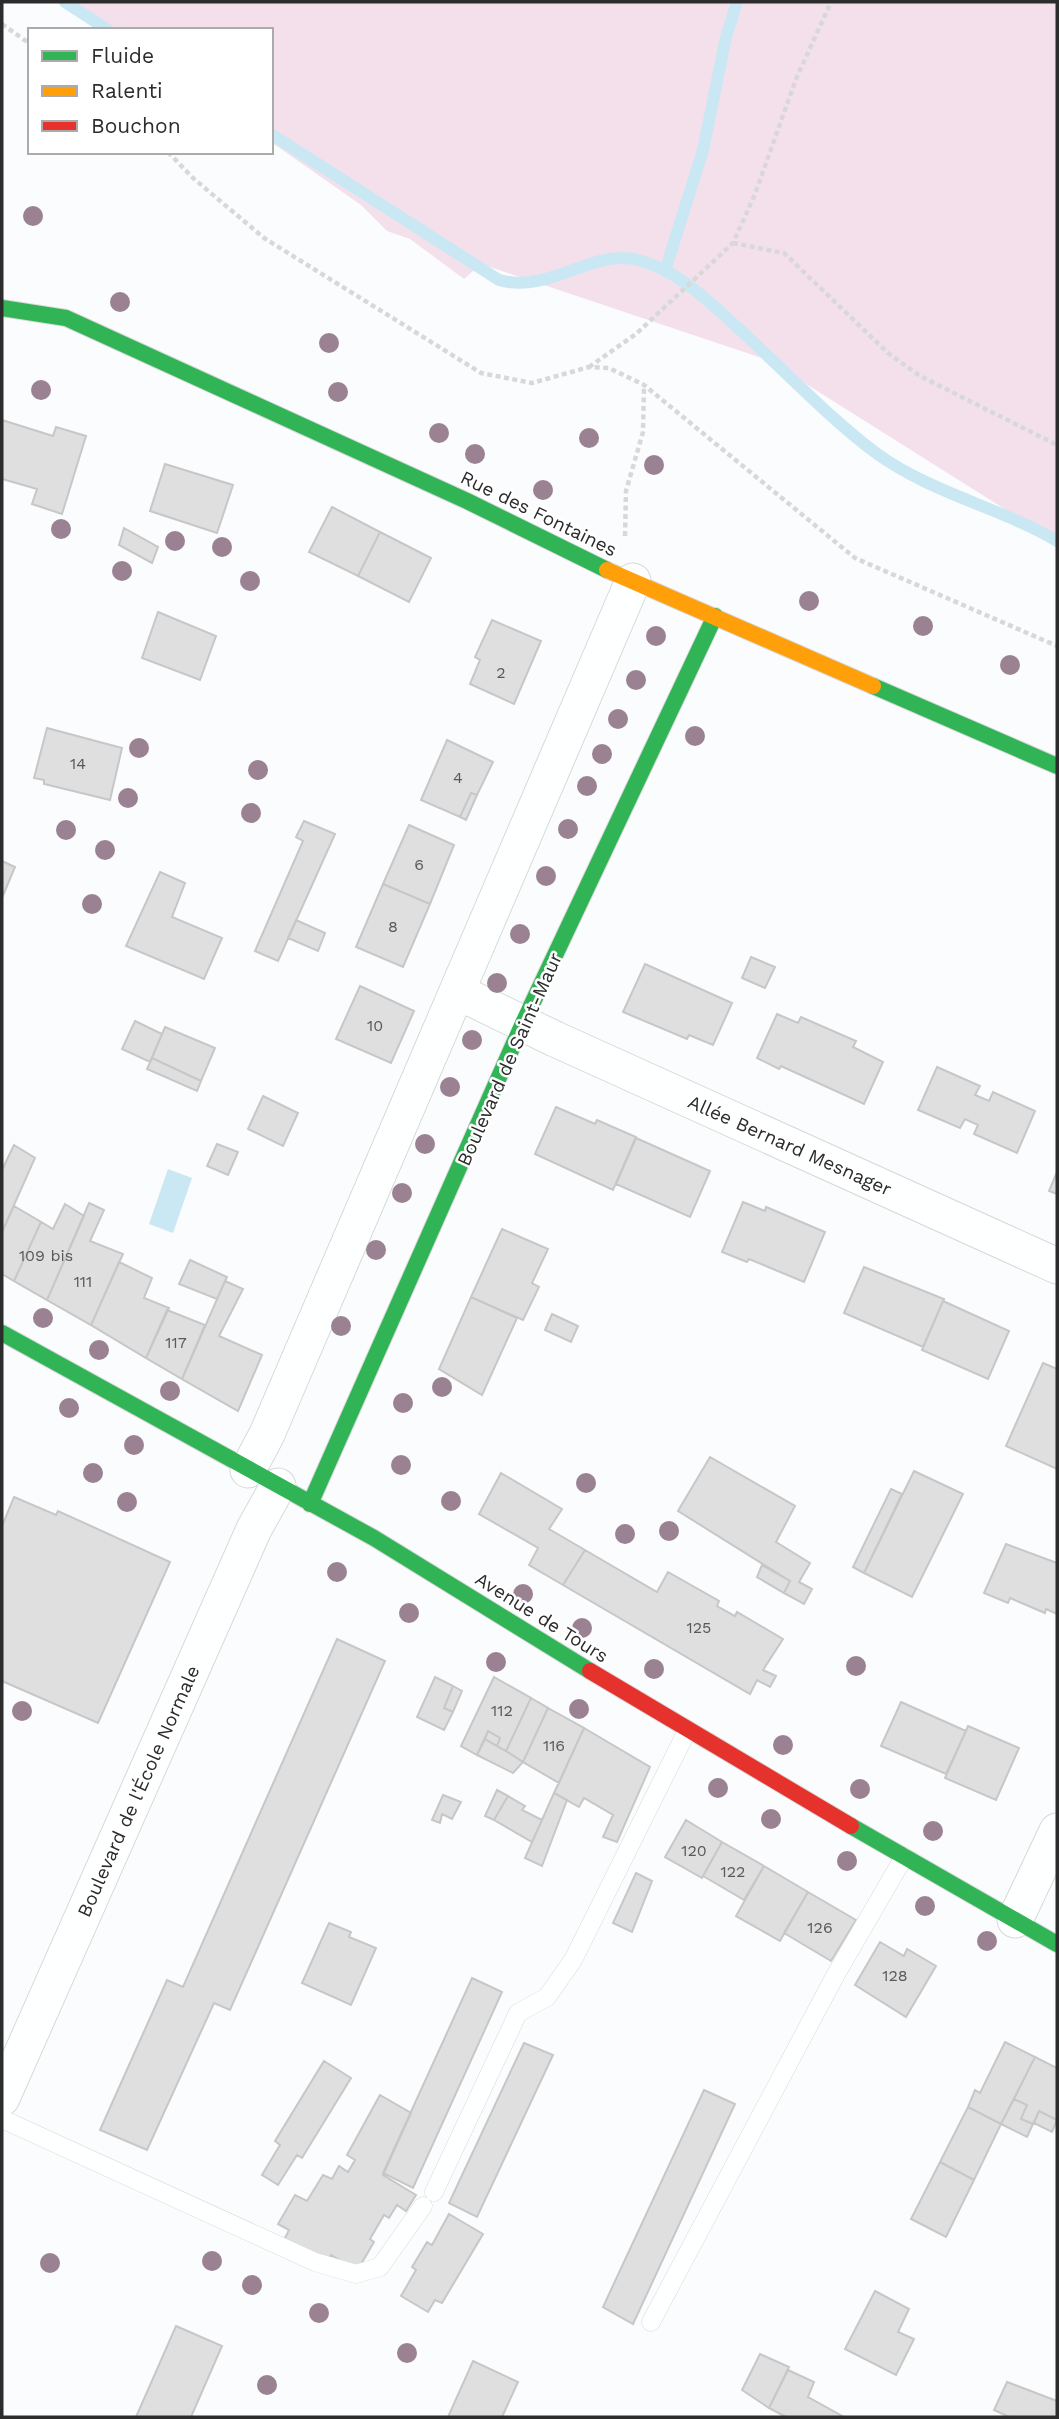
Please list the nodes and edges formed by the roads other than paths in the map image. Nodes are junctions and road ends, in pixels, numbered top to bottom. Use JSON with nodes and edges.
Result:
{"nodes":[{"id":1,"x":2,"y":309,"type":"edge"},
{"id":2,"x":633,"y":581,"type":"junction"},
{"id":3,"x":715,"y":616,"type":"junction"},
{"id":4,"x":1057,"y":766,"type":"edge"},
{"id":5,"x":458,"y":992,"type":"junction"},
{"id":6,"x":523,"y":1023,"type":"junction"},
{"id":7,"x":1057,"y":1266,"type":"edge"},
{"id":8,"x":2,"y":1333,"type":"edge"},
{"id":9,"x":263,"y":1478,"type":"junction"},
{"id":10,"x":310,"y":1504,"type":"junction"},
{"id":11,"x":687,"y":1731,"type":"junction"},
{"id":12,"x":1057,"y":1831,"type":"edge"},
{"id":13,"x":904,"y":1857,"type":"junction"},
{"id":14,"x":1015,"y":1920,"type":"junction"},
{"id":15,"x":1057,"y":1944,"type":"edge"},
{"id":16,"x":2,"y":2098,"type":"edge"},
{"id":17,"x":2,"y":2119,"type":"edge"},
{"id":18,"x":651,"y":2322,"type":"dead end"}],
"edges":[{"from":1,"to":2,"type":"street","name":"Rue des Fontaines"},
{"from":2,"to":3,"type":"street","name":"Rue des Fontaines"},
{"from":2,"to":5,"type":"street"},
{"from":3,"to":4,"type":"street","name":"Rue des Fontaines"},
{"from":3,"to":6,"type":"street","name":"Boulevard de Saint-Maur"},
{"from":5,"to":6,"type":"street","name":"Allée Bernard Mesnager"},
{"from":5,"to":9,"type":"street"},
{"from":6,"to":7,"type":"street","name":"Allée Bernard Mesnager"},
{"from":6,"to":10,"type":"street","name":"Boulevard de Saint-Maur"},
{"from":8,"to":9,"type":"street","name":"Avenue de Tours"},
{"from":9,"to":10,"type":"street","name":"Avenue de Tours"},
{"from":9,"to":16,"type":"street","name":"Boulevard de l'École Normale"},
{"from":10,"to":11,"type":"street","name":"Avenue de Tours"},
{"from":11,"to":13,"type":"street","name":"Avenue de Tours"},
{"from":11,"to":17,"type":"lane"},
{"from":12,"to":14,"type":"street"},
{"from":13,"to":14,"type":"street","name":"Avenue de Tours"},
{"from":13,"to":18,"type":"lane"},
{"from":14,"to":15,"type":"street","name":"Avenue de Tours"}]}
